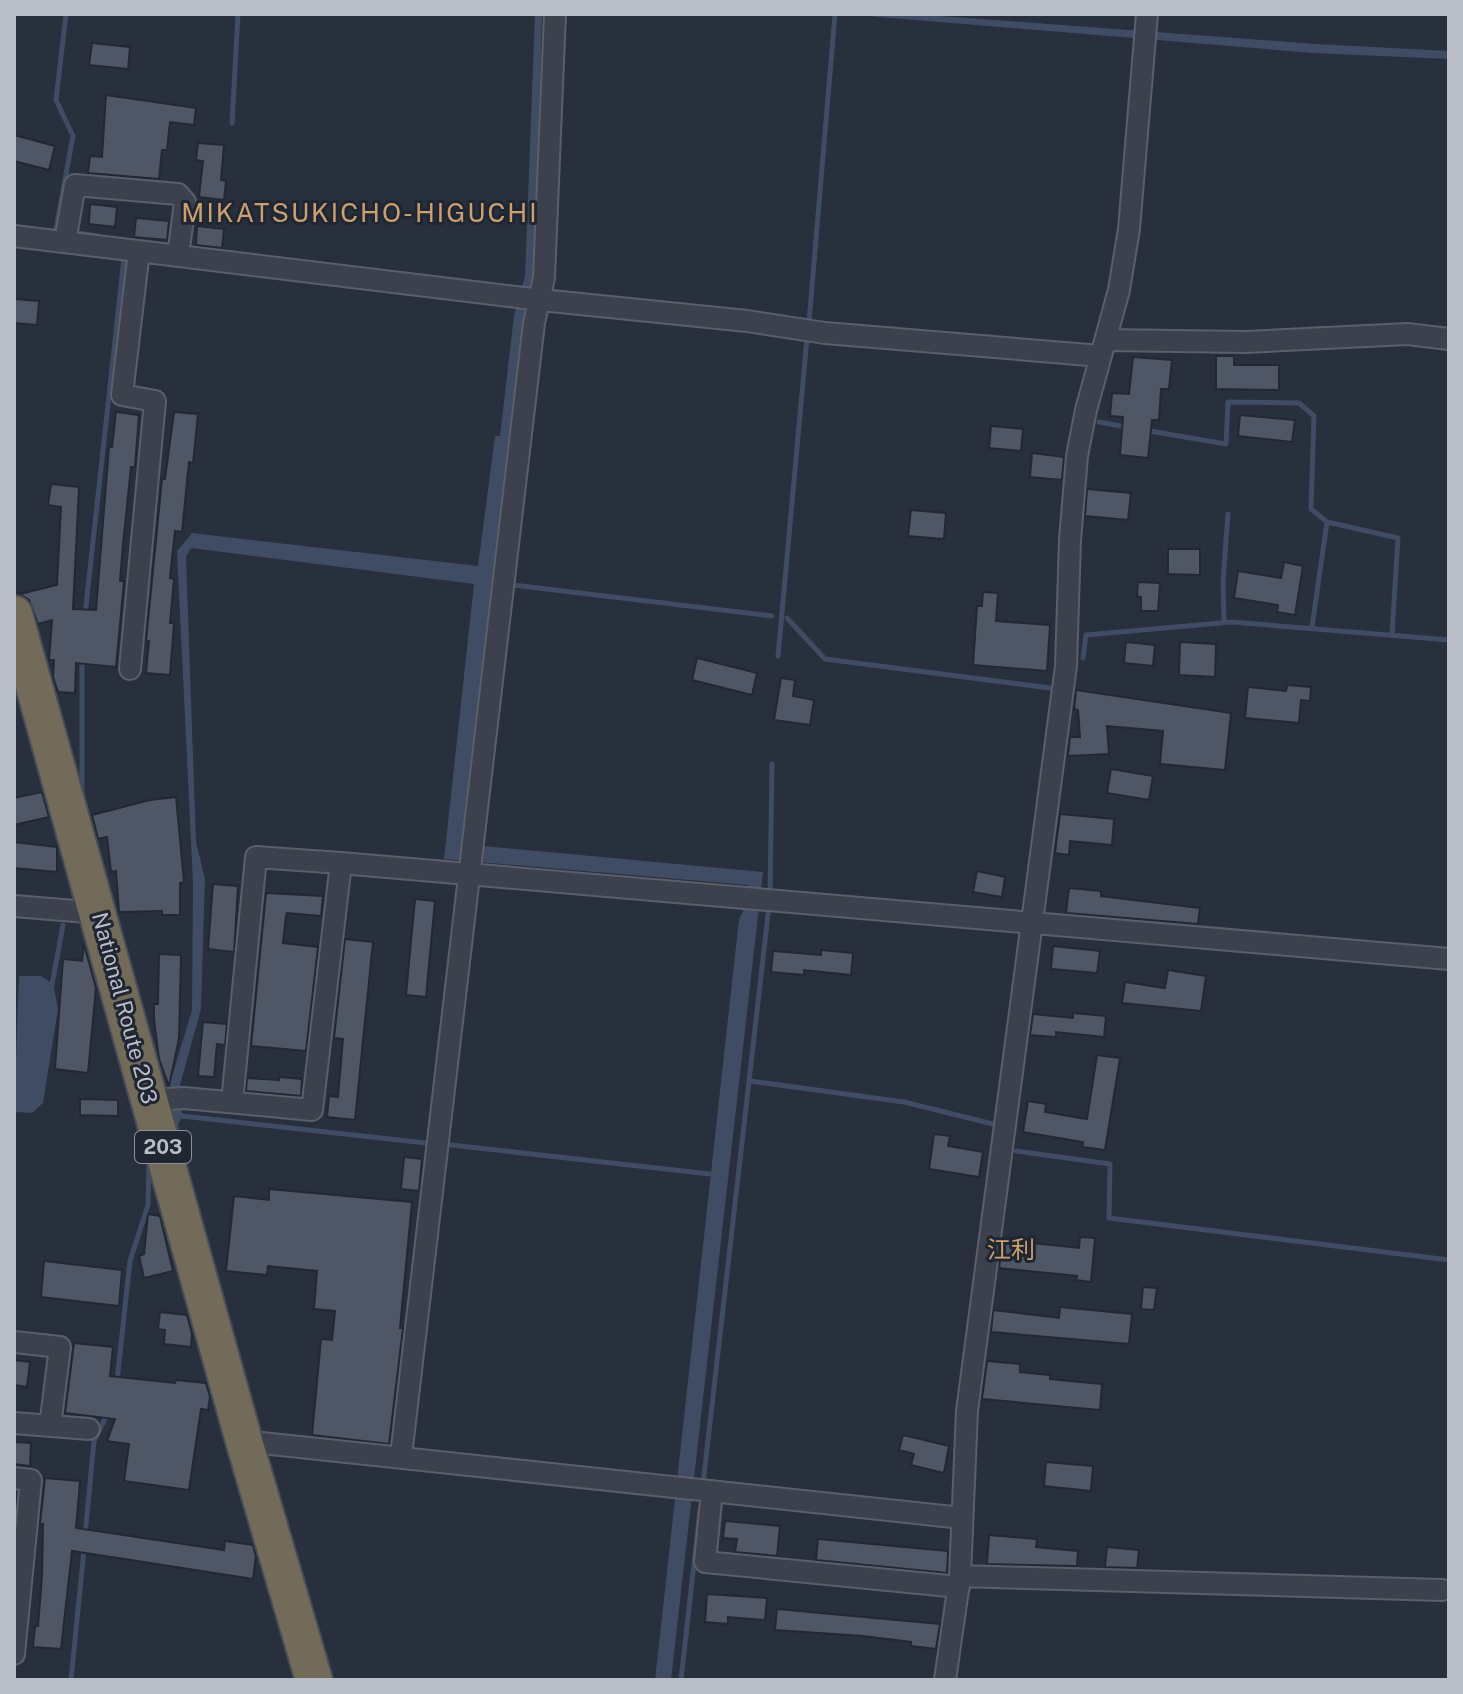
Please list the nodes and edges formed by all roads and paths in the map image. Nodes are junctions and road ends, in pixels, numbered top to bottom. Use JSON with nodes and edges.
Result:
{"nodes":[{"id":1,"x":555,"y":14,"type":"edge"},
{"id":2,"x":1145,"y":28,"type":"edge"},
{"id":3,"x":67,"y":233,"type":"junction"},
{"id":4,"x":14,"y":236,"type":"edge"},
{"id":5,"x":139,"y":251,"type":"junction"},
{"id":6,"x":178,"y":256,"type":"junction"},
{"id":7,"x":541,"y":300,"type":"junction"},
{"id":8,"x":1449,"y":339,"type":"edge"},
{"id":9,"x":1104,"y":348,"type":"junction"},
{"id":10,"x":14,"y":614,"type":"edge"},
{"id":11,"x":21,"y":665,"type":"edge"},
{"id":12,"x":130,"y":669,"type":"dead end"},
{"id":13,"x":341,"y":863,"type":"junction"},
{"id":14,"x":468,"y":874,"type":"junction"},
{"id":15,"x":14,"y":906,"type":"edge"},
{"id":16,"x":99,"y":913,"type":"junction"},
{"id":17,"x":1031,"y":923,"type":"junction"},
{"id":18,"x":1449,"y":959,"type":"edge"},
{"id":19,"x":166,"y":1098,"type":"junction"},
{"id":20,"x":232,"y":1102,"type":"junction"},
{"id":21,"x":14,"y":1342,"type":"edge"},
{"id":22,"x":14,"y":1423,"type":"edge"},
{"id":23,"x":50,"y":1426,"type":"junction"},
{"id":24,"x":89,"y":1429,"type":"dead end"},
{"id":25,"x":244,"y":1441,"type":"junction"},
{"id":26,"x":401,"y":1456,"type":"junction"},
{"id":27,"x":14,"y":1478,"type":"edge"},
{"id":28,"x":712,"y":1491,"type":"junction"},
{"id":29,"x":962,"y":1518,"type":"junction"},
{"id":30,"x":960,"y":1582,"type":"junction"},
{"id":31,"x":1442,"y":1590,"type":"dead end"},
{"id":32,"x":14,"y":1654,"type":"edge"},
{"id":33,"x":314,"y":1680,"type":"edge"},
{"id":34,"x":945,"y":1680,"type":"edge"}],
"edges":[{"from":1,"to":7,"type":"street"},
{"from":2,"to":9,"type":"street"},
{"from":3,"to":4,"type":"street"},
{"from":3,"to":5,"type":"street"},
{"from":3,"to":6,"type":"street"},
{"from":5,"to":6,"type":"street"},
{"from":5,"to":12,"type":"street"},
{"from":6,"to":7,"type":"street"},
{"from":7,"to":9,"type":"street"},
{"from":7,"to":14,"type":"street"},
{"from":8,"to":9,"type":"street"},
{"from":9,"to":17,"type":"street"},
{"from":10,"to":11,"type":"highway","name":"National Route 203","number":"203"},
{"from":11,"to":16,"type":"highway","name":"National Route 203","number":"203"},
{"from":13,"to":14,"type":"street"},
{"from":13,"to":20,"type":"street"},
{"from":13,"to":20,"type":"street"},
{"from":14,"to":17,"type":"street"},
{"from":14,"to":26,"type":"street"},
{"from":15,"to":16,"type":"street"},
{"from":16,"to":19,"type":"highway","name":"National Route 203","number":"203"},
{"from":17,"to":18,"type":"street"},
{"from":17,"to":29,"type":"street"},
{"from":19,"to":20,"type":"street"},
{"from":19,"to":25,"type":"highway","name":"National Route 203","number":"203"},
{"from":21,"to":23,"type":"street"},
{"from":22,"to":23,"type":"street"},
{"from":23,"to":24,"type":"street"},
{"from":25,"to":26,"type":"street"},
{"from":25,"to":33,"type":"highway","name":"National Route 203","number":"203"},
{"from":26,"to":28,"type":"street"},
{"from":27,"to":32,"type":"street"},
{"from":28,"to":29,"type":"street"},
{"from":28,"to":30,"type":"street"},
{"from":29,"to":30,"type":"street"},
{"from":30,"to":31,"type":"street"},
{"from":30,"to":34,"type":"street"}]}
